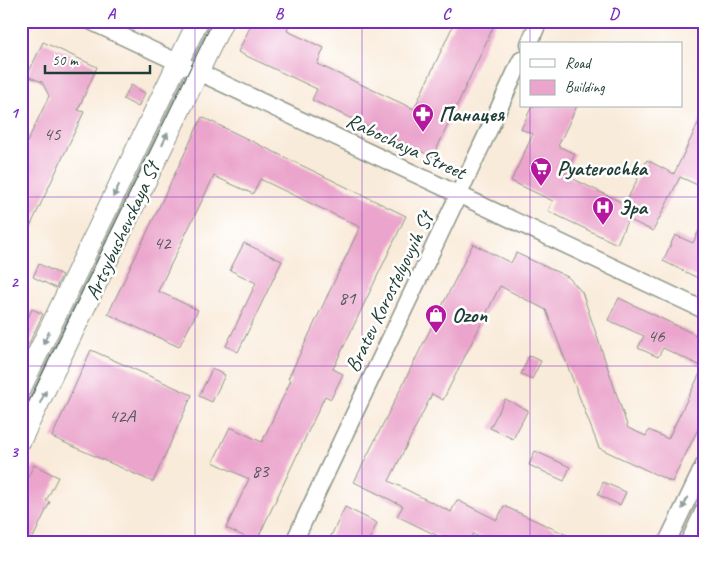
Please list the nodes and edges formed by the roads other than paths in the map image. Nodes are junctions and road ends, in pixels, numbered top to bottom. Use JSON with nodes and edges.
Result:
{"nodes":[{"id":1,"x":90,"y":21,"type":"edge"},
{"id":2,"x":198,"y":21,"type":"edge"},
{"id":3,"x":223,"y":21,"type":"edge"},
{"id":4,"x":539,"y":21,"type":"edge"},
{"id":5,"x":529,"y":42,"type":"edge"},
{"id":6,"x":520,"y":62,"type":"edge"},
{"id":7,"x":178,"y":63,"type":"junction"},
{"id":8,"x":198,"y":72,"type":"junction"},
{"id":9,"x":460,"y":195,"type":"junction"},
{"id":10,"x":704,"y":310,"type":"edge"},
{"id":11,"x":21,"y":388,"type":"edge"},
{"id":12,"x":21,"y":440,"type":"edge"},
{"id":13,"x":704,"y":465,"type":"edge"},
{"id":14,"x":704,"y":510,"type":"edge"},
{"id":15,"x":294,"y":542,"type":"edge"},
{"id":16,"x":667,"y":542,"type":"edge"},
{"id":17,"x":689,"y":542,"type":"edge"}],
"edges":[{"from":1,"to":7,"type":"street","name":"Rabochaya Street"},
{"from":2,"to":7,"type":"main road","name":"Artsybushevskaya St"},
{"from":3,"to":8,"type":"main road","name":"Artsybushevskaya St"},
{"from":4,"to":5,"type":"street"},
{"from":6,"to":9,"type":"street","name":"Bratev Korostelyovyih St"},
{"from":7,"to":8,"type":"street","name":"Rabochaya Street"},
{"from":7,"to":11,"type":"main road","name":"Artsybushevskaya St","one_way":true},
{"from":8,"to":9,"type":"street","name":"Rabochaya Street"},
{"from":12,"to":8,"type":"main road","name":"Artsybushevskaya St","one_way":true},
{"from":9,"to":10,"type":"street","name":"Rabochaya Street"},
{"from":9,"to":15,"type":"street","name":"Bratev Korostelyovyih St"},
{"from":13,"to":16,"type":"street","one_way":true},
{"from":14,"to":17,"type":"street"}]}
